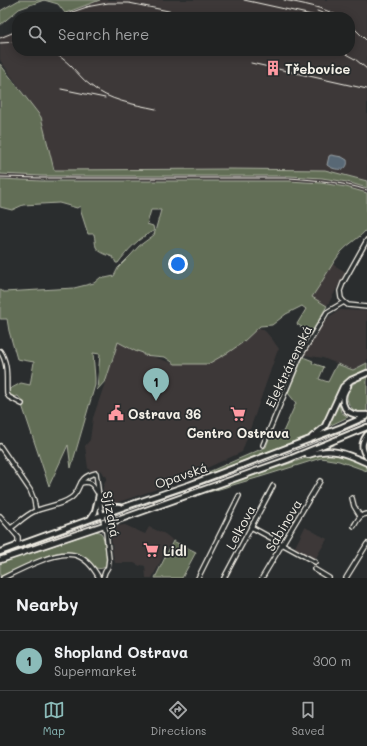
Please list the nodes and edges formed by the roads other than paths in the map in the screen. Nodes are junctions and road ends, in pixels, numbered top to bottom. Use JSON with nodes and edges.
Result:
{"nodes":[{"id":1,"x":367,"y":240,"type":"edge"},
{"id":2,"x":344,"y":302,"type":"junction"},
{"id":3,"x":367,"y":307,"type":"edge"},
{"id":4,"x":0,"y":351,"type":"edge"},
{"id":5,"x":367,"y":373,"type":"edge"},
{"id":6,"x":22,"y":404,"type":"dead end"},
{"id":7,"x":367,"y":416,"type":"edge"},
{"id":8,"x":367,"y":427,"type":"edge"},
{"id":9,"x":367,"y":435,"type":"edge"},
{"id":10,"x":303,"y":442,"type":"junction"},
{"id":11,"x":263,"y":445,"type":"dead end"},
{"id":12,"x":0,"y":446,"type":"edge"},
{"id":13,"x":367,"y":457,"type":"edge"},
{"id":14,"x":287,"y":460,"type":"junction"},
{"id":15,"x":367,"y":463,"type":"edge"},
{"id":16,"x":320,"y":481,"type":"dead end"},
{"id":17,"x":80,"y":484,"type":"junction"},
{"id":18,"x":273,"y":486,"type":"dead end"},
{"id":19,"x":99,"y":495,"type":"junction"},
{"id":20,"x":239,"y":496,"type":"dead end"},
{"id":21,"x":352,"y":498,"type":"dead end"},
{"id":22,"x":124,"y":506,"type":"junction"},
{"id":23,"x":36,"y":511,"type":"junction"},
{"id":24,"x":102,"y":514,"type":"junction"},
{"id":25,"x":367,"y":514,"type":"edge"},
{"id":26,"x":0,"y":516,"type":"edge"},
{"id":27,"x":360,"y":516,"type":"junction"},
{"id":28,"x":87,"y":520,"type":"junction"},
{"id":29,"x":104,"y":525,"type":"junction"},
{"id":30,"x":354,"y":526,"type":"dead end"},
{"id":31,"x":251,"y":527,"type":"junction"},
{"id":32,"x":11,"y":528,"type":"junction"},
{"id":33,"x":282,"y":544,"type":"junction"},
{"id":34,"x":367,"y":544,"type":"edge"},
{"id":35,"x":14,"y":547,"type":"junction"},
{"id":36,"x":0,"y":552,"type":"edge"},
{"id":37,"x":0,"y":560,"type":"edge"},
{"id":38,"x":315,"y":562,"type":"dead end"},
{"id":39,"x":314,"y":568,"type":"dead end"},
{"id":40,"x":94,"y":569,"type":"junction"},
{"id":41,"x":107,"y":569,"type":"junction"},
{"id":42,"x":326,"y":577,"type":"edge"},
{"id":43,"x":3,"y":578,"type":"edge"},
{"id":44,"x":100,"y":578,"type":"edge"},
{"id":45,"x":103,"y":578,"type":"edge"},
{"id":46,"x":106,"y":578,"type":"edge"},
{"id":47,"x":198,"y":578,"type":"edge"},
{"id":48,"x":224,"y":578,"type":"edge"},
{"id":49,"x":262,"y":578,"type":"edge"},
{"id":50,"x":346,"y":578,"type":"edge"}],
"edges":[{"from":1,"to":2,"type":"street"},
{"from":2,"to":3,"type":"street"},
{"from":2,"to":11,"type":"street","name":"Elektrárenská"},
{"from":4,"to":6,"type":"street"},
{"from":5,"to":7,"type":"main road"},
{"from":5,"to":10,"type":"main road"},
{"from":7,"to":10,"type":"main road","name":"Opavská"},
{"from":8,"to":14,"type":"main road","name":"Opavská"},
{"from":9,"to":13,"type":"main road"},
{"from":10,"to":22,"type":"main road","name":"Opavská"},
{"from":12,"to":23,"type":"street"},
{"from":14,"to":15,"type":"main road"},
{"from":14,"to":29,"type":"main road","name":"Opavská"},
{"from":16,"to":33,"type":"street","name":"Sabinova"},
{"from":17,"to":19,"type":"street"},
{"from":17,"to":19,"type":"street","name":"Sjízdná"},
{"from":17,"to":23,"type":"street"},
{"from":18,"to":31,"type":"street","name":"Lelkova"},
{"from":19,"to":22,"type":"main road"},
{"from":19,"to":24,"type":"street","name":"Sjízdná"},
{"from":19,"to":28,"type":"main road"},
{"from":20,"to":47,"type":"street"},
{"from":21,"to":27,"type":"street"},
{"from":22,"to":24,"type":"main road","name":"Opavská"},
{"from":23,"to":32,"type":"street"},
{"from":24,"to":28,"type":"main road","name":"Opavská"},
{"from":24,"to":29,"type":"street","name":"Sjízdná"},
{"from":25,"to":27,"type":"street"},
{"from":26,"to":32,"type":"street"},
{"from":27,"to":30,"type":"street"},
{"from":28,"to":35,"type":"main road","name":"Opavská"},
{"from":29,"to":37,"type":"main road","name":"Opavská"},
{"from":29,"to":41,"type":"street","name":"Sjízdná"},
{"from":31,"to":33,"type":"street"},
{"from":31,"to":48,"type":"street","name":"Lelkova"},
{"from":32,"to":35,"type":"street"},
{"from":33,"to":38,"type":"street"},
{"from":33,"to":49,"type":"street","name":"Sabinova"},
{"from":34,"to":50,"type":"street"},
{"from":35,"to":36,"type":"main road","name":"Opavská"},
{"from":39,"to":42,"type":"street"},
{"from":40,"to":41,"type":"street"},
{"from":40,"to":43,"type":"street"},
{"from":40,"to":44,"type":"street"},
{"from":41,"to":45,"type":"street"},
{"from":41,"to":46,"type":"street"}]}
